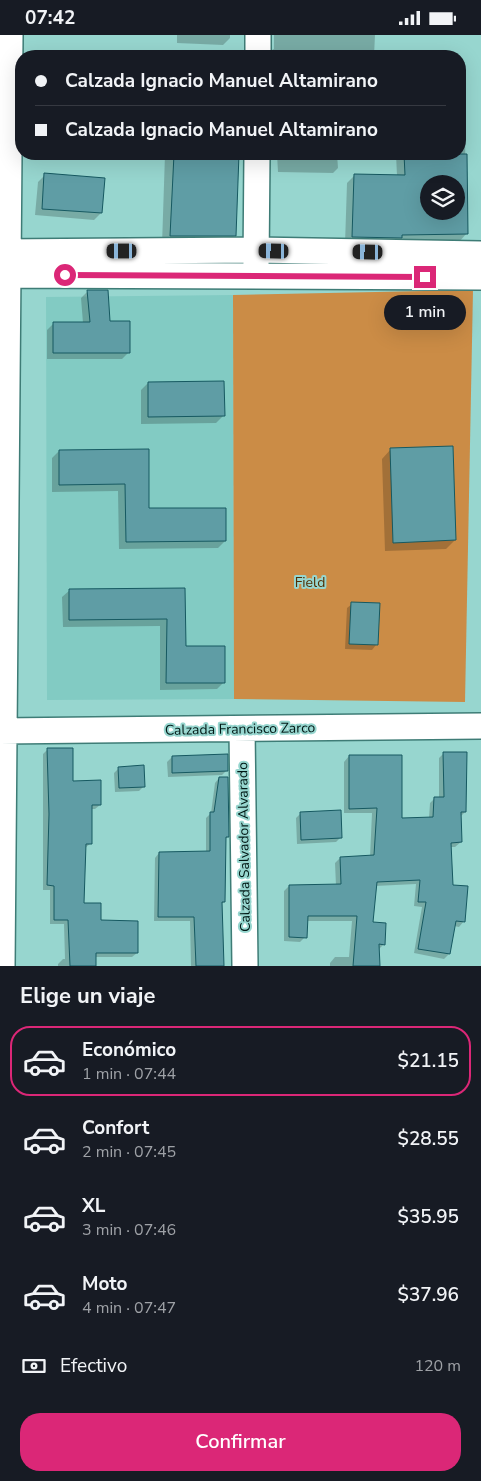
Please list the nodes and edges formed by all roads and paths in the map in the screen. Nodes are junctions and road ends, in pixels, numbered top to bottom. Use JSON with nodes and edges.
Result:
{"nodes":[{"id":1,"x":10,"y":35,"type":"edge"},
{"id":2,"x":258,"y":35,"type":"edge"},
{"id":3,"x":258,"y":50,"type":"edge"},
{"id":4,"x":257,"y":160,"type":"edge"},
{"id":5,"x":256,"y":250,"type":"junction"},
{"id":6,"x":481,"y":253,"type":"edge"},
{"id":7,"x":4,"y":263,"type":"edge"},
{"id":8,"x":256,"y":275,"type":"junction"},
{"id":9,"x":481,"y":277,"type":"edge"},
{"id":10,"x":481,"y":726,"type":"edge"},
{"id":11,"x":242,"y":729,"type":"junction"},
{"id":12,"x":2,"y":731,"type":"edge"},
{"id":13,"x":2,"y":966,"type":"edge"},
{"id":14,"x":245,"y":966,"type":"edge"}],
"edges":[{"from":1,"to":7,"type":"street"},
{"from":2,"to":3,"type":"street"},
{"from":4,"to":5,"type":"street"},
{"from":5,"to":6,"type":"street"},
{"from":5,"to":7,"type":"street"},
{"from":5,"to":8,"type":"street"},
{"from":7,"to":8,"type":"street"},
{"from":7,"to":12,"type":"street"},
{"from":8,"to":9,"type":"street"},
{"from":10,"to":11,"type":"street","name":"Calzada Francisco Zarco"},
{"from":11,"to":12,"type":"street","name":"Calzada Francisco Zarco"},
{"from":11,"to":14,"type":"street","name":"Calzada Salvador Alvarado"},
{"from":12,"to":13,"type":"street"}]}
